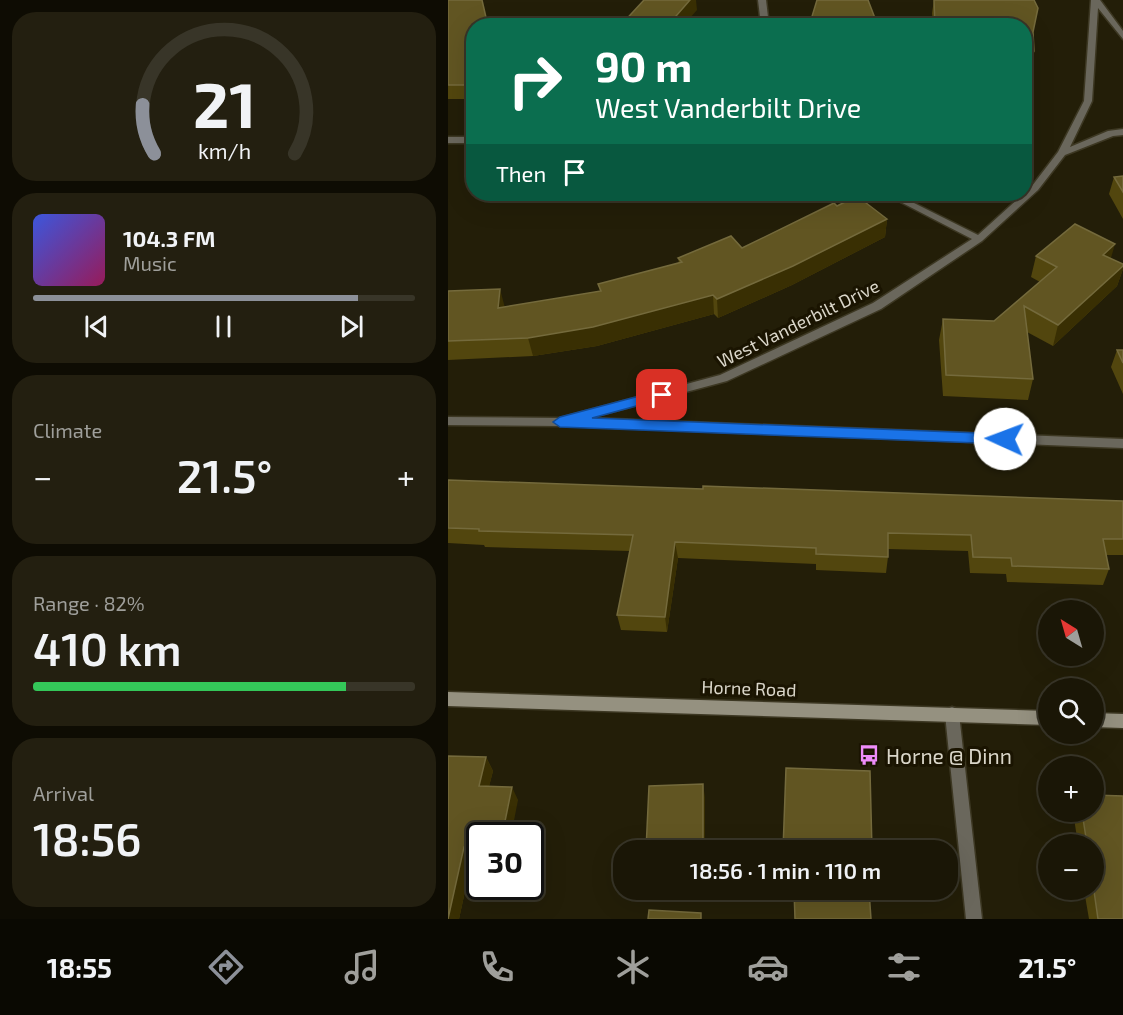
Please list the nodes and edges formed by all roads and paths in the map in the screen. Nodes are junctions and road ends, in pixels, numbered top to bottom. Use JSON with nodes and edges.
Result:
{"nodes":[{"id":1,"x":762,"y":0,"type":"edge"},
{"id":2,"x":1095,"y":0,"type":"edge"},
{"id":3,"x":763,"y":18,"type":"edge"},
{"id":4,"x":1123,"y":37,"type":"edge"},
{"id":5,"x":1123,"y":132,"type":"edge"},
{"id":6,"x":448,"y":140,"type":"edge"},
{"id":7,"x":466,"y":140,"type":"edge"},
{"id":8,"x":1062,"y":153,"type":"junction"},
{"id":9,"x":1032,"y":191,"type":"edge"},
{"id":10,"x":904,"y":201,"type":"edge"},
{"id":11,"x":1021,"y":201,"type":"edge"},
{"id":12,"x":979,"y":239,"type":"junction"},
{"id":13,"x":448,"y":421,"type":"edge"},
{"id":14,"x":560,"y":422,"type":"junction"},
{"id":15,"x":1123,"y":444,"type":"edge"},
{"id":16,"x":448,"y":699,"type":"edge"},
{"id":17,"x":952,"y":714,"type":"junction"},
{"id":18,"x":1038,"y":718,"type":"edge"},
{"id":19,"x":1104,"y":720,"type":"edge"},
{"id":20,"x":1123,"y":721,"type":"edge"},
{"id":21,"x":974,"y":919,"type":"edge"}],
"edges":[{"from":1,"to":3,"type":"street"},
{"from":2,"to":4,"type":"street"},
{"from":2,"to":8,"type":"street","name":"West Vanderbilt Drive"},
{"from":5,"to":8,"type":"street"},
{"from":6,"to":7,"type":"street"},
{"from":8,"to":9,"type":"street","name":"West Vanderbilt Drive"},
{"from":10,"to":12,"type":"street"},
{"from":11,"to":12,"type":"street","name":"West Vanderbilt Drive"},
{"from":12,"to":14,"type":"street","name":"West Vanderbilt Drive"},
{"from":13,"to":14,"type":"street","name":"West Vanderbilt Drive"},
{"from":14,"to":15,"type":"street"},
{"from":16,"to":17,"type":"main road","name":"Horne Road"},
{"from":17,"to":18,"type":"main road","name":"Horne Road"},
{"from":17,"to":21,"type":"street"},
{"from":19,"to":20,"type":"main road"}]}
